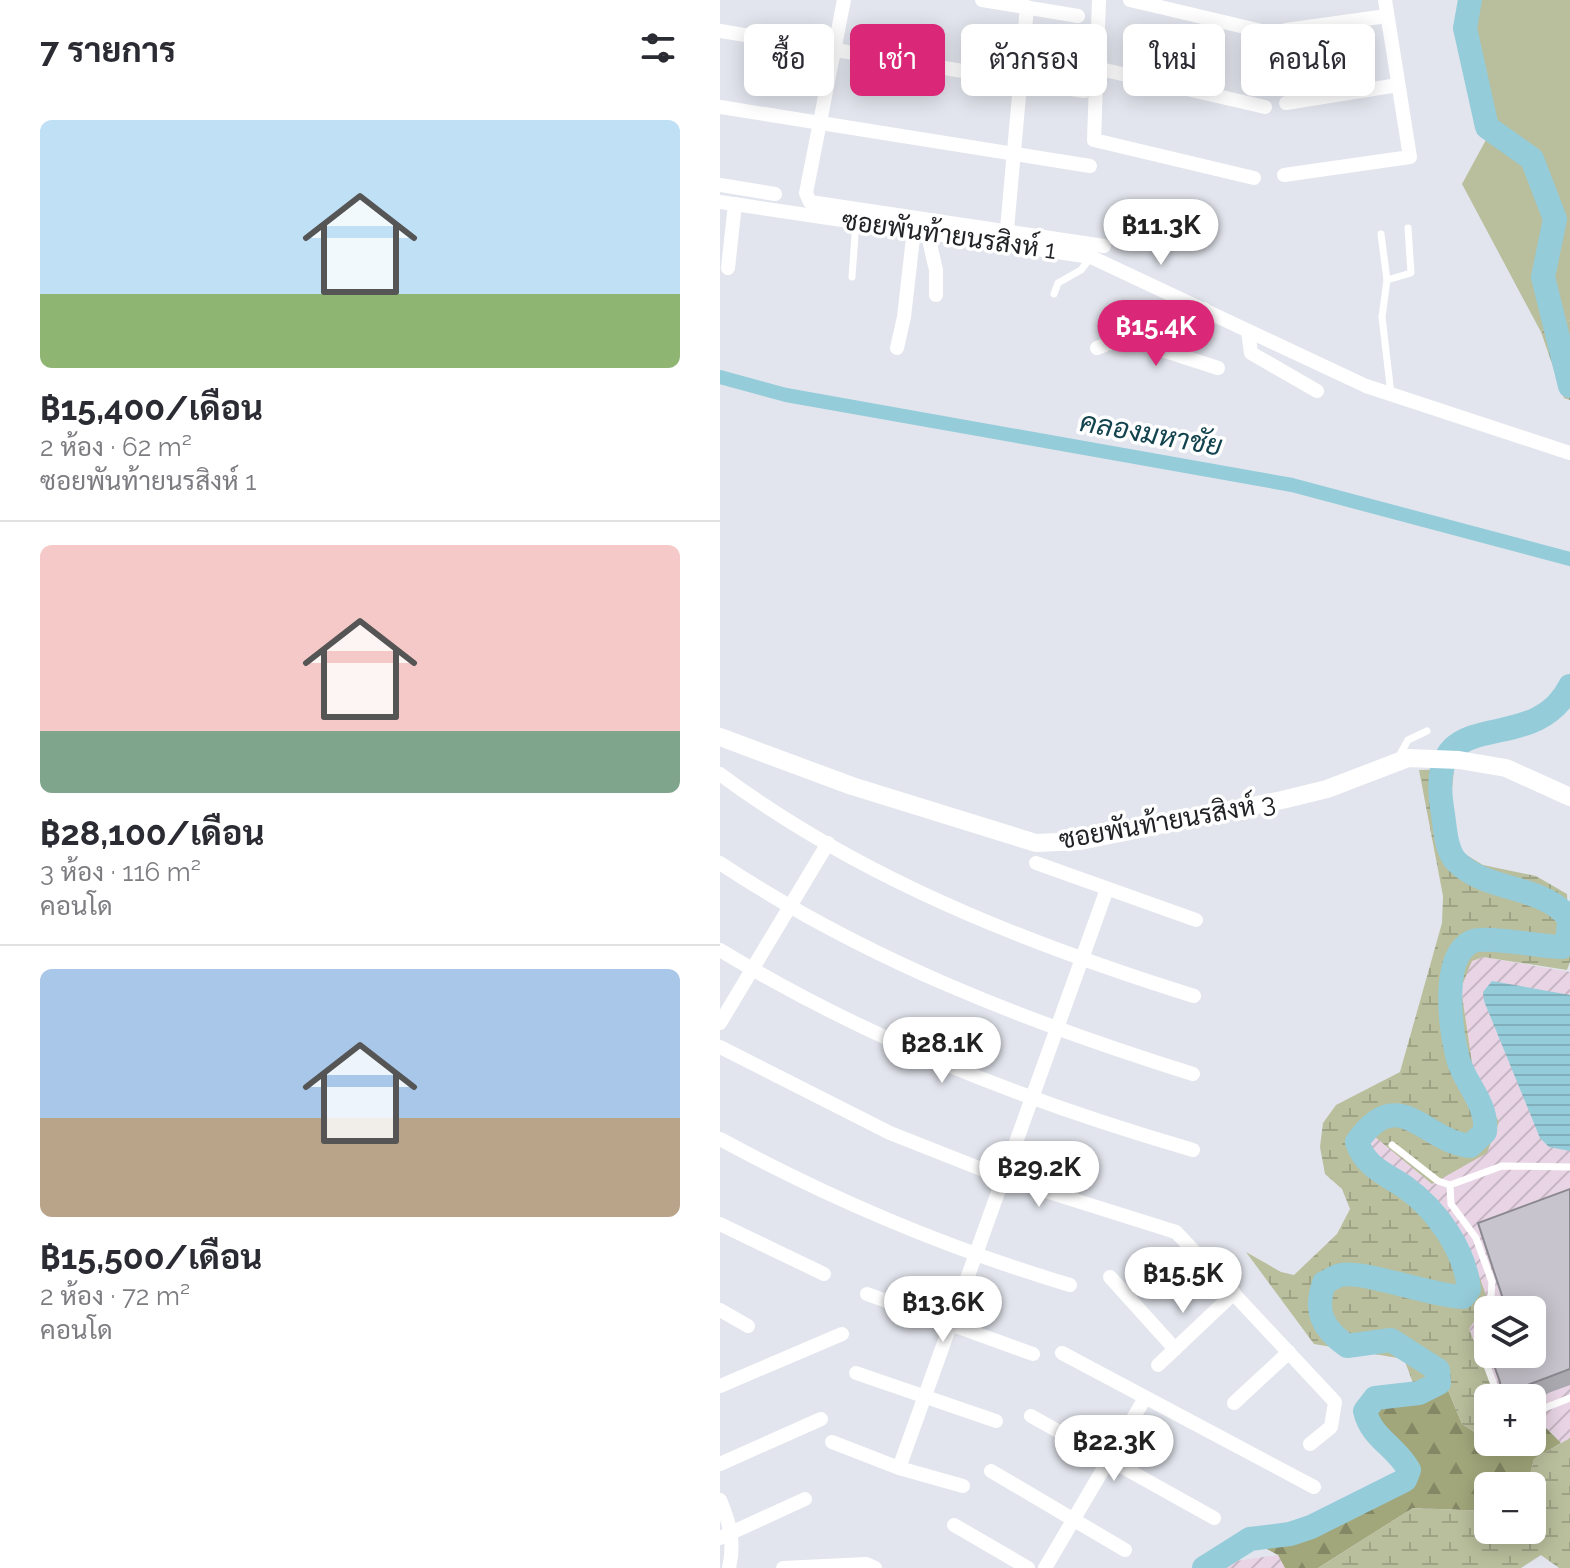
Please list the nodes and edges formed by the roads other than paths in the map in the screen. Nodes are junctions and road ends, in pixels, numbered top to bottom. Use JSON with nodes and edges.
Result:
{"nodes":[{"id":1,"x":844,"y":0,"type":"edge"},
{"id":2,"x":982,"y":0,"type":"edge"},
{"id":3,"x":1099,"y":0,"type":"edge"},
{"id":4,"x":1130,"y":0,"type":"edge"},
{"id":5,"x":1385,"y":0,"type":"edge"},
{"id":6,"x":1027,"y":7,"type":"junction"},
{"id":7,"x":1078,"y":16,"type":"dead end"},
{"id":8,"x":1387,"y":16,"type":"junction"},
{"id":9,"x":1026,"y":24,"type":"edge"},
{"id":10,"x":1098,"y":24,"type":"edge"},
{"id":11,"x":1329,"y":24,"type":"edge"},
{"id":12,"x":1241,"y":26,"type":"edge"},
{"id":13,"x":720,"y":31,"type":"edge"},
{"id":14,"x":744,"y":34,"type":"edge"},
{"id":15,"x":834,"y":43,"type":"edge"},
{"id":16,"x":834,"y":47,"type":"edge"},
{"id":17,"x":961,"y":69,"type":"edge"},
{"id":18,"x":1107,"y":71,"type":"edge"},
{"id":19,"x":1398,"y":85,"type":"junction"},
{"id":20,"x":823,"y":96,"type":"edge"},
{"id":21,"x":1019,"y":96,"type":"edge"},
{"id":22,"x":1095,"y":96,"type":"edge"},
{"id":23,"x":1286,"y":103,"type":"dead end"},
{"id":24,"x":720,"y":107,"type":"edge"},
{"id":25,"x":1265,"y":107,"type":"dead end"},
{"id":26,"x":817,"y":125,"type":"junction"},
{"id":27,"x":1014,"y":154,"type":"junction"},
{"id":28,"x":1090,"y":166,"type":"dead end"},
{"id":29,"x":1284,"y":175,"type":"dead end"},
{"id":30,"x":1254,"y":178,"type":"dead end"},
{"id":31,"x":720,"y":185,"type":"edge"},
{"id":32,"x":775,"y":194,"type":"dead end"},
{"id":33,"x":727,"y":203,"type":"edge"},
{"id":34,"x":856,"y":221,"type":"junction"},
{"id":35,"x":1408,"y":228,"type":"dead end"},
{"id":36,"x":1007,"y":229,"type":"junction"},
{"id":37,"x":920,"y":230,"type":"junction"},
{"id":38,"x":1381,"y":234,"type":"dead end"},
{"id":39,"x":1104,"y":246,"type":"dead end"},
{"id":40,"x":1091,"y":257,"type":"junction"},
{"id":41,"x":728,"y":268,"type":"dead end"},
{"id":42,"x":852,"y":277,"type":"dead end"},
{"id":43,"x":1387,"y":280,"type":"junction"},
{"id":44,"x":1054,"y":294,"type":"dead end"},
{"id":45,"x":936,"y":295,"type":"dead end"},
{"id":46,"x":1204,"y":309,"type":"junction"},
{"id":47,"x":1248,"y":331,"type":"junction"},
{"id":48,"x":897,"y":348,"type":"dead end"},
{"id":49,"x":1097,"y":348,"type":"dead end"},
{"id":50,"x":1184,"y":357,"type":"junction"},
{"id":51,"x":1218,"y":368,"type":"dead end"},
{"id":52,"x":1317,"y":391,"type":"dead end"},
{"id":53,"x":1391,"y":394,"type":"junction"},
{"id":54,"x":1570,"y":453,"type":"edge"},
{"id":55,"x":1427,"y":731,"type":"dead end"},
{"id":56,"x":720,"y":737,"type":"edge"},
{"id":57,"x":1397,"y":761,"type":"junction"},
{"id":58,"x":720,"y":774,"type":"edge"},
{"id":59,"x":1570,"y":797,"type":"edge"},
{"id":60,"x":828,"y":843,"type":"junction"},
{"id":61,"x":720,"y":863,"type":"edge"},
{"id":62,"x":1036,"y":863,"type":"dead end"},
{"id":63,"x":1107,"y":889,"type":"junction"},
{"id":64,"x":790,"y":907,"type":"junction"},
{"id":65,"x":1196,"y":920,"type":"dead end"},
{"id":66,"x":720,"y":950,"type":"edge"},
{"id":67,"x":1082,"y":960,"type":"junction"},
{"id":68,"x":752,"y":970,"type":"junction"},
{"id":69,"x":1194,"y":996,"type":"dead end"},
{"id":70,"x":720,"y":1023,"type":"edge"},
{"id":71,"x":1057,"y":1029,"type":"junction"},
{"id":72,"x":720,"y":1047,"type":"edge"},
{"id":73,"x":1193,"y":1074,"type":"dead end"},
{"id":74,"x":1032,"y":1099,"type":"junction"},
{"id":75,"x":720,"y":1139,"type":"edge"},
{"id":76,"x":1392,"y":1145,"type":"dead end"},
{"id":77,"x":1193,"y":1150,"type":"dead end"},
{"id":78,"x":1570,"y":1167,"type":"edge"},
{"id":79,"x":1004,"y":1178,"type":"junction"},
{"id":80,"x":1450,"y":1185,"type":"junction"},
{"id":81,"x":720,"y":1224,"type":"edge"},
{"id":82,"x":976,"y":1255,"type":"junction"},
{"id":83,"x":824,"y":1274,"type":"dead end"},
{"id":84,"x":1110,"y":1277,"type":"dead end"},
{"id":85,"x":1070,"y":1285,"type":"dead end"},
{"id":86,"x":1234,"y":1293,"type":"junction"},
{"id":87,"x":867,"y":1294,"type":"dead end"},
{"id":88,"x":1491,"y":1296,"type":"edge"},
{"id":89,"x":720,"y":1310,"type":"edge"},
{"id":90,"x":748,"y":1326,"type":"dead end"},
{"id":91,"x":950,"y":1326,"type":"junction"},
{"id":92,"x":842,"y":1334,"type":"dead end"},
{"id":93,"x":1175,"y":1349,"type":"junction"},
{"id":94,"x":1289,"y":1352,"type":"junction"},
{"id":95,"x":1062,"y":1353,"type":"dead end"},
{"id":96,"x":1033,"y":1354,"type":"dead end"},
{"id":97,"x":1158,"y":1365,"type":"dead end"},
{"id":98,"x":856,"y":1373,"type":"dead end"},
{"id":99,"x":720,"y":1386,"type":"edge"},
{"id":100,"x":1145,"y":1398,"type":"junction"},
{"id":101,"x":1570,"y":1398,"type":"edge"},
{"id":102,"x":924,"y":1399,"type":"junction"},
{"id":103,"x":1234,"y":1403,"type":"dead end"},
{"id":104,"x":1546,"y":1407,"type":"edge"},
{"id":105,"x":1031,"y":1416,"type":"dead end"},
{"id":106,"x":821,"y":1419,"type":"dead end"},
{"id":107,"x":996,"y":1421,"type":"dead end"},
{"id":108,"x":832,"y":1442,"type":"dead end"},
{"id":109,"x":1310,"y":1444,"type":"dead end"},
{"id":110,"x":1109,"y":1459,"type":"junction"},
{"id":111,"x":720,"y":1464,"type":"edge"},
{"id":112,"x":899,"y":1468,"type":"junction"},
{"id":113,"x":991,"y":1471,"type":"dead end"},
{"id":114,"x":963,"y":1486,"type":"dead end"},
{"id":115,"x":1314,"y":1487,"type":"dead end"},
{"id":116,"x":805,"y":1499,"type":"dead end"},
{"id":117,"x":720,"y":1500,"type":"edge"},
{"id":118,"x":1214,"y":1518,"type":"dead end"},
{"id":119,"x":1074,"y":1520,"type":"junction"},
{"id":120,"x":954,"y":1525,"type":"dead end"},
{"id":121,"x":726,"y":1535,"type":"edge"},
{"id":122,"x":1125,"y":1550,"type":"dead end"},
{"id":123,"x":729,"y":1568,"type":"edge"},
{"id":124,"x":783,"y":1568,"type":"edge"},
{"id":125,"x":875,"y":1568,"type":"edge"},
{"id":126,"x":1028,"y":1568,"type":"edge"},
{"id":127,"x":1045,"y":1568,"type":"edge"}],
"edges":[{"from":1,"to":15,"type":"street"},
{"from":2,"to":6,"type":"street"},
{"from":3,"to":10,"type":"street"},
{"from":4,"to":12,"type":"street"},
{"from":5,"to":8,"type":"street"},
{"from":6,"to":7,"type":"street"},
{"from":6,"to":9,"type":"street"},
{"from":8,"to":11,"type":"street"},
{"from":8,"to":19,"type":"street"},
{"from":13,"to":14,"type":"street"},
{"from":16,"to":17,"type":"street"},
{"from":18,"to":25,"type":"street"},
{"from":19,"to":23,"type":"street"},
{"from":19,"to":29,"type":"street"},
{"from":20,"to":26,"type":"street"},
{"from":21,"to":27,"type":"street"},
{"from":22,"to":30,"type":"street"},
{"from":24,"to":26,"type":"street"},
{"from":26,"to":27,"type":"street"},
{"from":26,"to":36,"type":"street"},
{"from":27,"to":28,"type":"street"},
{"from":27,"to":36,"type":"street"},
{"from":31,"to":32,"type":"street"},
{"from":33,"to":34,"type":"street","name":"ซอยพันท้ายนรสิงห์ 1"},
{"from":33,"to":41,"type":"street"},
{"from":34,"to":37,"type":"street","name":"ซอยพันท้ายนรสิงห์ 1"},
{"from":34,"to":42,"type":"lane"},
{"from":35,"to":43,"type":"lane"},
{"from":36,"to":39,"type":"street"},
{"from":37,"to":40,"type":"street","name":"ซอยพันท้ายนรสิงห์ 1"},
{"from":37,"to":45,"type":"street"},
{"from":37,"to":48,"type":"street"},
{"from":38,"to":43,"type":"lane"},
{"from":40,"to":44,"type":"lane"},
{"from":40,"to":46,"type":"street","name":"ซอยพันท้ายนรสิงห์ 1"},
{"from":43,"to":53,"type":"lane"},
{"from":46,"to":47,"type":"street","name":"ซอยพันท้ายนรสิงห์ 1"},
{"from":46,"to":50,"type":"street"},
{"from":47,"to":52,"type":"street"},
{"from":47,"to":53,"type":"street","name":"ซอยพันท้ายนรสิงห์ 1"},
{"from":49,"to":50,"type":"street"},
{"from":50,"to":51,"type":"street"},
{"from":53,"to":54,"type":"street","name":"ซอยพันท้ายนรสิงห์ 1"},
{"from":55,"to":57,"type":"lane"},
{"from":56,"to":57,"type":"street","name":"ซอยพันท้ายนรสิงห์ 3"},
{"from":57,"to":59,"type":"street","name":"ซอยพันท้ายนรสิงห์ 3"},
{"from":58,"to":60,"type":"street"},
{"from":60,"to":64,"type":"street"},
{"from":60,"to":67,"type":"street"},
{"from":61,"to":64,"type":"street"},
{"from":62,"to":63,"type":"street"},
{"from":63,"to":65,"type":"street"},
{"from":63,"to":67,"type":"street"},
{"from":64,"to":68,"type":"street"},
{"from":64,"to":71,"type":"street"},
{"from":66,"to":68,"type":"street"},
{"from":67,"to":69,"type":"street"},
{"from":67,"to":71,"type":"street"},
{"from":68,"to":70,"type":"street"},
{"from":68,"to":74,"type":"street"},
{"from":71,"to":73,"type":"street"},
{"from":71,"to":74,"type":"street"},
{"from":72,"to":79,"type":"street"},
{"from":74,"to":77,"type":"street"},
{"from":74,"to":79,"type":"street"},
{"from":75,"to":82,"type":"street"},
{"from":76,"to":80,"type":"lane"},
{"from":78,"to":80,"type":"lane"},
{"from":79,"to":82,"type":"street"},
{"from":79,"to":86,"type":"street"},
{"from":80,"to":88,"type":"lane"},
{"from":81,"to":83,"type":"street"},
{"from":82,"to":85,"type":"street"},
{"from":82,"to":91,"type":"street"},
{"from":84,"to":93,"type":"street"},
{"from":86,"to":93,"type":"street"},
{"from":86,"to":94,"type":"street"},
{"from":87,"to":91,"type":"street"},
{"from":89,"to":90,"type":"street"},
{"from":91,"to":96,"type":"street"},
{"from":91,"to":102,"type":"street"},
{"from":92,"to":99,"type":"street"},
{"from":93,"to":97,"type":"street"},
{"from":94,"to":103,"type":"street"},
{"from":94,"to":109,"type":"street"},
{"from":95,"to":100,"type":"street"},
{"from":98,"to":102,"type":"street"},
{"from":100,"to":110,"type":"street"},
{"from":100,"to":115,"type":"street"},
{"from":101,"to":104,"type":"lane"},
{"from":102,"to":107,"type":"street"},
{"from":102,"to":112,"type":"street"},
{"from":105,"to":110,"type":"street"},
{"from":106,"to":111,"type":"street"},
{"from":108,"to":112,"type":"street"},
{"from":110,"to":118,"type":"street"},
{"from":110,"to":119,"type":"street"},
{"from":112,"to":114,"type":"street"},
{"from":113,"to":119,"type":"street"},
{"from":116,"to":121,"type":"street"},
{"from":117,"to":121,"type":"street"},
{"from":119,"to":122,"type":"street"},
{"from":119,"to":127,"type":"street"},
{"from":120,"to":126,"type":"street"},
{"from":121,"to":123,"type":"street"},
{"from":124,"to":125,"type":"street"}]}
